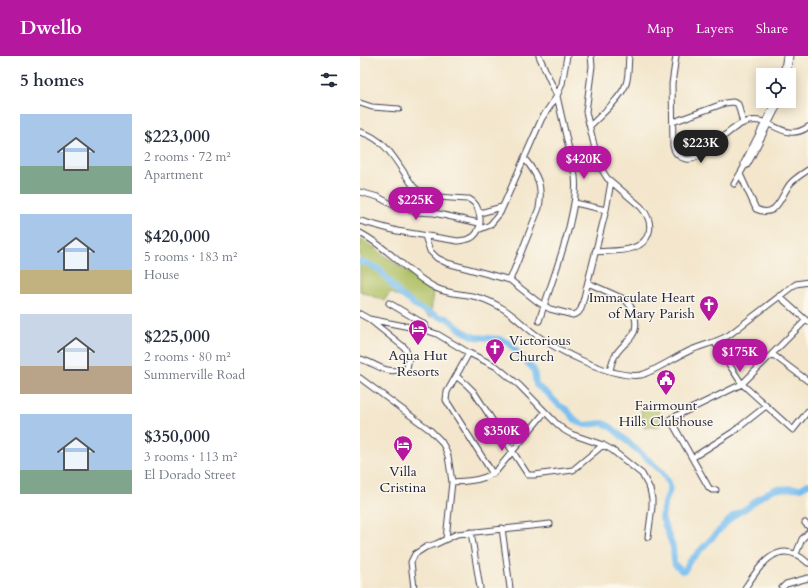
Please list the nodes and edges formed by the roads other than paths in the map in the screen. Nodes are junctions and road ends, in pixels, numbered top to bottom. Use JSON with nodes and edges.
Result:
{"nodes":[{"id":1,"x":539,"y":56,"type":"edge"},
{"id":2,"x":567,"y":56,"type":"edge"},
{"id":3,"x":590,"y":56,"type":"edge"},
{"id":4,"x":629,"y":56,"type":"edge"},
{"id":5,"x":676,"y":56,"type":"edge"},
{"id":6,"x":786,"y":56,"type":"edge"},
{"id":7,"x":790,"y":56,"type":"edge"},
{"id":8,"x":784,"y":68,"type":"edge"},
{"id":9,"x":788,"y":68,"type":"edge"},
{"id":10,"x":557,"y":96,"type":"junction"},
{"id":11,"x":360,"y":103,"type":"edge"},
{"id":12,"x":773,"y":108,"type":"edge"},
{"id":13,"x":776,"y":108,"type":"edge"},
{"id":14,"x":399,"y":109,"type":"dead end"},
{"id":15,"x":673,"y":122,"type":"junction"},
{"id":16,"x":743,"y":123,"type":"junction"},
{"id":17,"x":767,"y":123,"type":"junction"},
{"id":18,"x":590,"y":126,"type":"junction"},
{"id":19,"x":808,"y":127,"type":"edge"},
{"id":20,"x":360,"y":132,"type":"edge"},
{"id":21,"x":524,"y":158,"type":"junction"},
{"id":22,"x":808,"y":170,"type":"edge"},
{"id":23,"x":740,"y":174,"type":"junction"},
{"id":24,"x":611,"y":182,"type":"junction"},
{"id":25,"x":734,"y":184,"type":"dead end"},
{"id":26,"x":360,"y":192,"type":"edge"},
{"id":27,"x":575,"y":203,"type":"junction"},
{"id":28,"x":502,"y":207,"type":"junction"},
{"id":29,"x":606,"y":210,"type":"junction"},
{"id":30,"x":480,"y":213,"type":"junction"},
{"id":31,"x":360,"y":222,"type":"edge"},
{"id":32,"x":479,"y":223,"type":"junction"},
{"id":33,"x":478,"y":230,"type":"junction"},
{"id":34,"x":360,"y":233,"type":"edge"},
{"id":35,"x":425,"y":236,"type":"junction"},
{"id":36,"x":595,"y":252,"type":"junction"},
{"id":37,"x":510,"y":280,"type":"junction"},
{"id":38,"x":808,"y":282,"type":"edge"},
{"id":39,"x":588,"y":283,"type":"junction"},
{"id":40,"x":779,"y":296,"type":"junction"},
{"id":41,"x":389,"y":303,"type":"dead end"},
{"id":42,"x":544,"y":306,"type":"junction"},
{"id":43,"x":360,"y":314,"type":"edge"},
{"id":44,"x":369,"y":319,"type":"junction"},
{"id":45,"x":539,"y":321,"type":"dead end"},
{"id":46,"x":807,"y":321,"type":"edge"},
{"id":47,"x":424,"y":330,"type":"junction"},
{"id":48,"x":715,"y":343,"type":"junction"},
{"id":49,"x":469,"y":353,"type":"junction"},
{"id":50,"x":772,"y":354,"type":"junction"},
{"id":51,"x":360,"y":359,"type":"edge"},
{"id":52,"x":610,"y":371,"type":"junction"},
{"id":53,"x":456,"y":376,"type":"junction"},
{"id":54,"x":360,"y":378,"type":"edge"},
{"id":55,"x":808,"y":381,"type":"edge"},
{"id":56,"x":362,"y":383,"type":"edge"},
{"id":57,"x":742,"y":384,"type":"junction"},
{"id":58,"x":766,"y":406,"type":"junction"},
{"id":59,"x":808,"y":411,"type":"edge"},
{"id":60,"x":545,"y":412,"type":"junction"},
{"id":61,"x":603,"y":445,"type":"junction"},
{"id":62,"x":512,"y":452,"type":"junction"},
{"id":63,"x":692,"y":458,"type":"junction"},
{"id":64,"x":493,"y":474,"type":"junction"},
{"id":65,"x":452,"y":482,"type":"junction"},
{"id":66,"x":716,"y":490,"type":"dead end"},
{"id":67,"x":550,"y":524,"type":"dead end"},
{"id":68,"x":502,"y":528,"type":"junction"},
{"id":69,"x":471,"y":532,"type":"junction"},
{"id":70,"x":808,"y":533,"type":"edge"},
{"id":71,"x":648,"y":537,"type":"dead end"},
{"id":72,"x":446,"y":539,"type":"junction"},
{"id":73,"x":796,"y":554,"type":"junction"},
{"id":74,"x":808,"y":563,"type":"edge"},
{"id":75,"x":808,"y":578,"type":"edge"},
{"id":76,"x":414,"y":588,"type":"edge"},
{"id":77,"x":480,"y":588,"type":"edge"},
{"id":78,"x":510,"y":588,"type":"edge"},
{"id":79,"x":745,"y":588,"type":"edge"},
{"id":80,"x":782,"y":588,"type":"edge"}],
"edges":[{"from":1,"to":10,"type":"street"},
{"from":2,"to":10,"type":"street"},
{"from":3,"to":18,"type":"street"},
{"from":4,"to":18,"type":"street"},
{"from":5,"to":15,"type":"street"},
{"from":6,"to":8,"type":"street"},
{"from":7,"to":9,"type":"street"},
{"from":10,"to":21,"type":"street"},
{"from":10,"to":27,"type":"street"},
{"from":11,"to":14,"type":"street"},
{"from":12,"to":17,"type":"street"},
{"from":13,"to":17,"type":"street"},
{"from":15,"to":16,"type":"street"},
{"from":15,"to":16,"type":"street"},
{"from":16,"to":17,"type":"street"},
{"from":17,"to":19,"type":"street"},
{"from":17,"to":23,"type":"street"},
{"from":18,"to":24,"type":"street"},
{"from":20,"to":30,"type":"street"},
{"from":21,"to":28,"type":"street"},
{"from":21,"to":37,"type":"street"},
{"from":22,"to":23,"type":"street"},
{"from":23,"to":25,"type":"street"},
{"from":24,"to":29,"type":"street"},
{"from":24,"to":36,"type":"street"},
{"from":26,"to":32,"type":"street"},
{"from":27,"to":29,"type":"street"},
{"from":27,"to":42,"type":"street"},
{"from":28,"to":30,"type":"street"},
{"from":28,"to":33,"type":"street"},
{"from":29,"to":36,"type":"street"},
{"from":30,"to":32,"type":"street"},
{"from":31,"to":35,"type":"street"},
{"from":32,"to":33,"type":"street"},
{"from":33,"to":35,"type":"street"},
{"from":34,"to":52,"type":"street"},
{"from":35,"to":37,"type":"street"},
{"from":36,"to":39,"type":"street"},
{"from":37,"to":42,"type":"street"},
{"from":38,"to":40,"type":"street"},
{"from":39,"to":42,"type":"street"},
{"from":39,"to":52,"type":"street"},
{"from":40,"to":46,"type":"street"},
{"from":40,"to":48,"type":"street"},
{"from":41,"to":47,"type":"street"},
{"from":42,"to":45,"type":"street"},
{"from":43,"to":44,"type":"street"},
{"from":44,"to":47,"type":"street"},
{"from":44,"to":51,"type":"street"},
{"from":46,"to":50,"type":"street"},
{"from":47,"to":49,"type":"street"},
{"from":48,"to":52,"type":"street"},
{"from":48,"to":57,"type":"street"},
{"from":49,"to":53,"type":"street"},
{"from":49,"to":60,"type":"street"},
{"from":50,"to":55,"type":"street"},
{"from":50,"to":57,"type":"street"},
{"from":53,"to":62,"type":"street"},
{"from":53,"to":64,"type":"street"},
{"from":54,"to":56,"type":"street"},
{"from":56,"to":65,"type":"street"},
{"from":57,"to":58,"type":"street"},
{"from":57,"to":63,"type":"street"},
{"from":58,"to":59,"type":"street"},
{"from":58,"to":63,"type":"street"},
{"from":60,"to":61,"type":"street"},
{"from":60,"to":62,"type":"street"},
{"from":61,"to":62,"type":"street"},
{"from":61,"to":71,"type":"street"},
{"from":62,"to":64,"type":"street"},
{"from":63,"to":66,"type":"street"},
{"from":64,"to":65,"type":"street"},
{"from":65,"to":72,"type":"street"},
{"from":67,"to":68,"type":"street"},
{"from":68,"to":69,"type":"street"},
{"from":68,"to":78,"type":"street"},
{"from":69,"to":72,"type":"street"},
{"from":69,"to":77,"type":"street"},
{"from":70,"to":73,"type":"street"},
{"from":72,"to":76,"type":"street"},
{"from":73,"to":74,"type":"street"},
{"from":73,"to":79,"type":"street"},
{"from":75,"to":80,"type":"street"}]}
